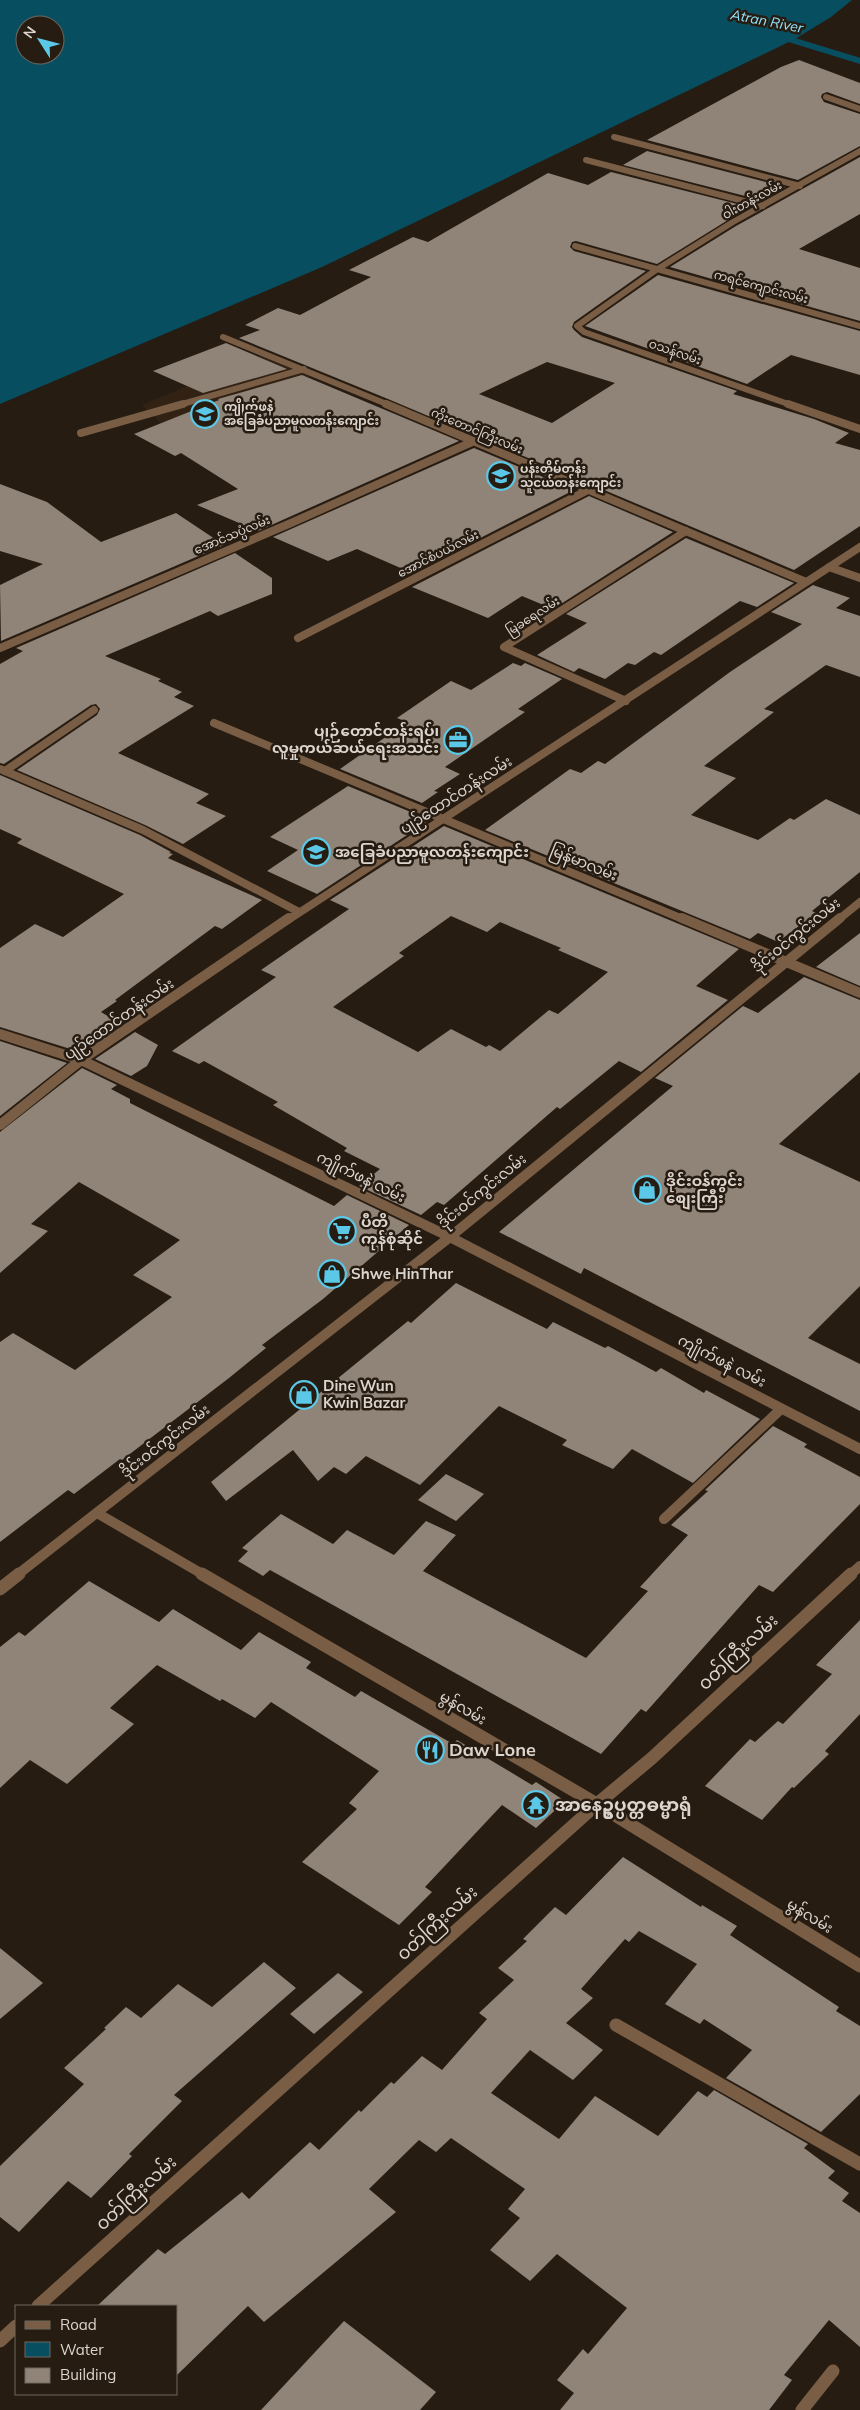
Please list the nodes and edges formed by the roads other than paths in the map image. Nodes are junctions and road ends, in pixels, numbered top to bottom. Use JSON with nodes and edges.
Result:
{"nodes":[{"id":1,"x":826,"y":97,"type":"dead end"},
{"id":2,"x":860,"y":109,"type":"edge"},
{"id":3,"x":614,"y":137,"type":"dead end"},
{"id":4,"x":860,"y":151,"type":"edge"},
{"id":5,"x":586,"y":160,"type":"dead end"},
{"id":6,"x":800,"y":186,"type":"junction"},
{"id":7,"x":763,"y":206,"type":"junction"},
{"id":8,"x":575,"y":246,"type":"dead end"},
{"id":9,"x":656,"y":270,"type":"junction"},
{"id":10,"x":860,"y":326,"type":"edge"},
{"id":11,"x":223,"y":336,"type":"dead end"},
{"id":12,"x":304,"y":369,"type":"junction"},
{"id":13,"x":860,"y":430,"type":"edge"},
{"id":14,"x":81,"y":433,"type":"dead end"},
{"id":15,"x":472,"y":442,"type":"junction"},
{"id":16,"x":588,"y":490,"type":"junction"},
{"id":17,"x":686,"y":531,"type":"junction"},
{"id":18,"x":860,"y":547,"type":"edge"},
{"id":19,"x":829,"y":567,"type":"junction"},
{"id":20,"x":860,"y":578,"type":"edge"},
{"id":21,"x":806,"y":582,"type":"junction"},
{"id":22,"x":298,"y":638,"type":"dead end"},
{"id":23,"x":0,"y":648,"type":"edge"},
{"id":24,"x":626,"y":701,"type":"junction"},
{"id":25,"x":94,"y":710,"type":"dead end"},
{"id":26,"x":214,"y":723,"type":"dead end"},
{"id":27,"x":2,"y":770,"type":"edge"},
{"id":28,"x":443,"y":820,"type":"junction"},
{"id":29,"x":860,"y":902,"type":"edge"},
{"id":30,"x":299,"y":912,"type":"junction"},
{"id":31,"x":787,"y":961,"type":"junction"},
{"id":32,"x":860,"y":992,"type":"edge"},
{"id":33,"x":0,"y":1034,"type":"edge"},
{"id":34,"x":82,"y":1060,"type":"junction"},
{"id":35,"x":0,"y":1125,"type":"edge"},
{"id":36,"x":450,"y":1237,"type":"junction"},
{"id":37,"x":781,"y":1409,"type":"junction"},
{"id":38,"x":860,"y":1449,"type":"edge"},
{"id":39,"x":97,"y":1513,"type":"junction"},
{"id":40,"x":664,"y":1519,"type":"dead end"},
{"id":41,"x":860,"y":1566,"type":"edge"},
{"id":42,"x":0,"y":1589,"type":"edge"},
{"id":43,"x":596,"y":1804,"type":"junction"},
{"id":44,"x":860,"y":1966,"type":"edge"},
{"id":45,"x":616,"y":2025,"type":"dead end"},
{"id":46,"x":860,"y":2164,"type":"edge"},
{"id":47,"x":39,"y":2305,"type":"edge"},
{"id":48,"x":15,"y":2327,"type":"edge"},
{"id":49,"x":0,"y":2341,"type":"edge"},
{"id":50,"x":833,"y":2371,"type":"dead end"},
{"id":51,"x":802,"y":2410,"type":"edge"}],
"edges":[{"from":1,"to":2,"type":"street"},
{"from":3,"to":6,"type":"street"},
{"from":4,"to":6,"type":"street","name":"ဝါးတန်းလမ်း"},
{"from":5,"to":7,"type":"street"},
{"from":6,"to":7,"type":"street","name":"ဝါးတန်းလမ်း"},
{"from":7,"to":9,"type":"street","name":"ဝါးတန်းလမ်း"},
{"from":8,"to":9,"type":"street","name":"ကရင်ကျောင်းလမ်း"},
{"from":9,"to":10,"type":"street","name":"ကရင်ကျောင်းလမ်း"},
{"from":9,"to":13,"type":"street","name":"ဝသန်လမ်း"},
{"from":11,"to":12,"type":"street","name":"ကိုးတောင်ကြီးလမ်း"},
{"from":12,"to":14,"type":"street"},
{"from":12,"to":15,"type":"street","name":"ကိုးတောင်ကြီးလမ်း"},
{"from":15,"to":16,"type":"street","name":"ကိုးတောင်ကြီးလမ်း"},
{"from":15,"to":23,"type":"street","name":"အောင်သပ္ပံလမ်း"},
{"from":16,"to":17,"type":"street","name":"ကိုးတောင်ကြီးလမ်း"},
{"from":16,"to":22,"type":"street","name":"အောင်စံပယ်လမ်း"},
{"from":17,"to":21,"type":"street","name":"ကိုးတောင်ကြီးလမ်း"},
{"from":17,"to":24,"type":"street","name":"မြခရေလမ်း"},
{"from":18,"to":19,"type":"street","name":"ပျဉ်ထောင်တန်းလမ်း"},
{"from":19,"to":20,"type":"street"},
{"from":19,"to":21,"type":"street","name":"ပျဉ်ထောင်တန်းလမ်း"},
{"from":21,"to":24,"type":"street","name":"ပျဉ်ထောင်တန်းလမ်း"},
{"from":24,"to":28,"type":"street","name":"ပျဉ်ထောင်တန်းလမ်း"},
{"from":25,"to":27,"type":"street"},
{"from":26,"to":28,"type":"street","name":"မြန်မာလမ်း"},
{"from":27,"to":30,"type":"street"},
{"from":28,"to":30,"type":"street","name":"ပျဉ်ထောင်တန်းလမ်း"},
{"from":28,"to":31,"type":"street","name":"မြန်မာလမ်း"},
{"from":29,"to":31,"type":"street","name":"ဒိုင်းဝင်ကွင်းလမ်း"},
{"from":30,"to":34,"type":"street","name":"ပျဉ်ထောင်တန်းလမ်း"},
{"from":31,"to":32,"type":"street","name":"မြန်မာလမ်း"},
{"from":31,"to":36,"type":"street","name":"ဒိုင်းဝင်ကွင်းလမ်း"},
{"from":33,"to":34,"type":"street","name":"ကျိုက်ဖနဲ လမ်း"},
{"from":34,"to":35,"type":"street","name":"ပျဉ်ထောင်တန်းလမ်း"},
{"from":34,"to":36,"type":"street","name":"ကျိုက်ဖနဲ လမ်း"},
{"from":36,"to":37,"type":"street","name":"ကျိုက်ဖနဲ လမ်း"},
{"from":36,"to":39,"type":"street","name":"ဒိုင်းဝင်ကွင်းလမ်း"},
{"from":37,"to":38,"type":"street","name":"ကျိုက်ဖနဲ လမ်း"},
{"from":37,"to":40,"type":"street"},
{"from":39,"to":42,"type":"street","name":"ဒိုင်းဝင်ကွင်းလမ်း"},
{"from":39,"to":43,"type":"street","name":"မွန်လမ်း"},
{"from":41,"to":43,"type":"street","name":"၀တ်ကြီးလမ်း"},
{"from":43,"to":44,"type":"street","name":"မွန်လမ်း"},
{"from":43,"to":47,"type":"street","name":"၀တ်ကြီးလမ်း"},
{"from":45,"to":46,"type":"street"},
{"from":48,"to":49,"type":"street"},
{"from":50,"to":51,"type":"street"}]}
